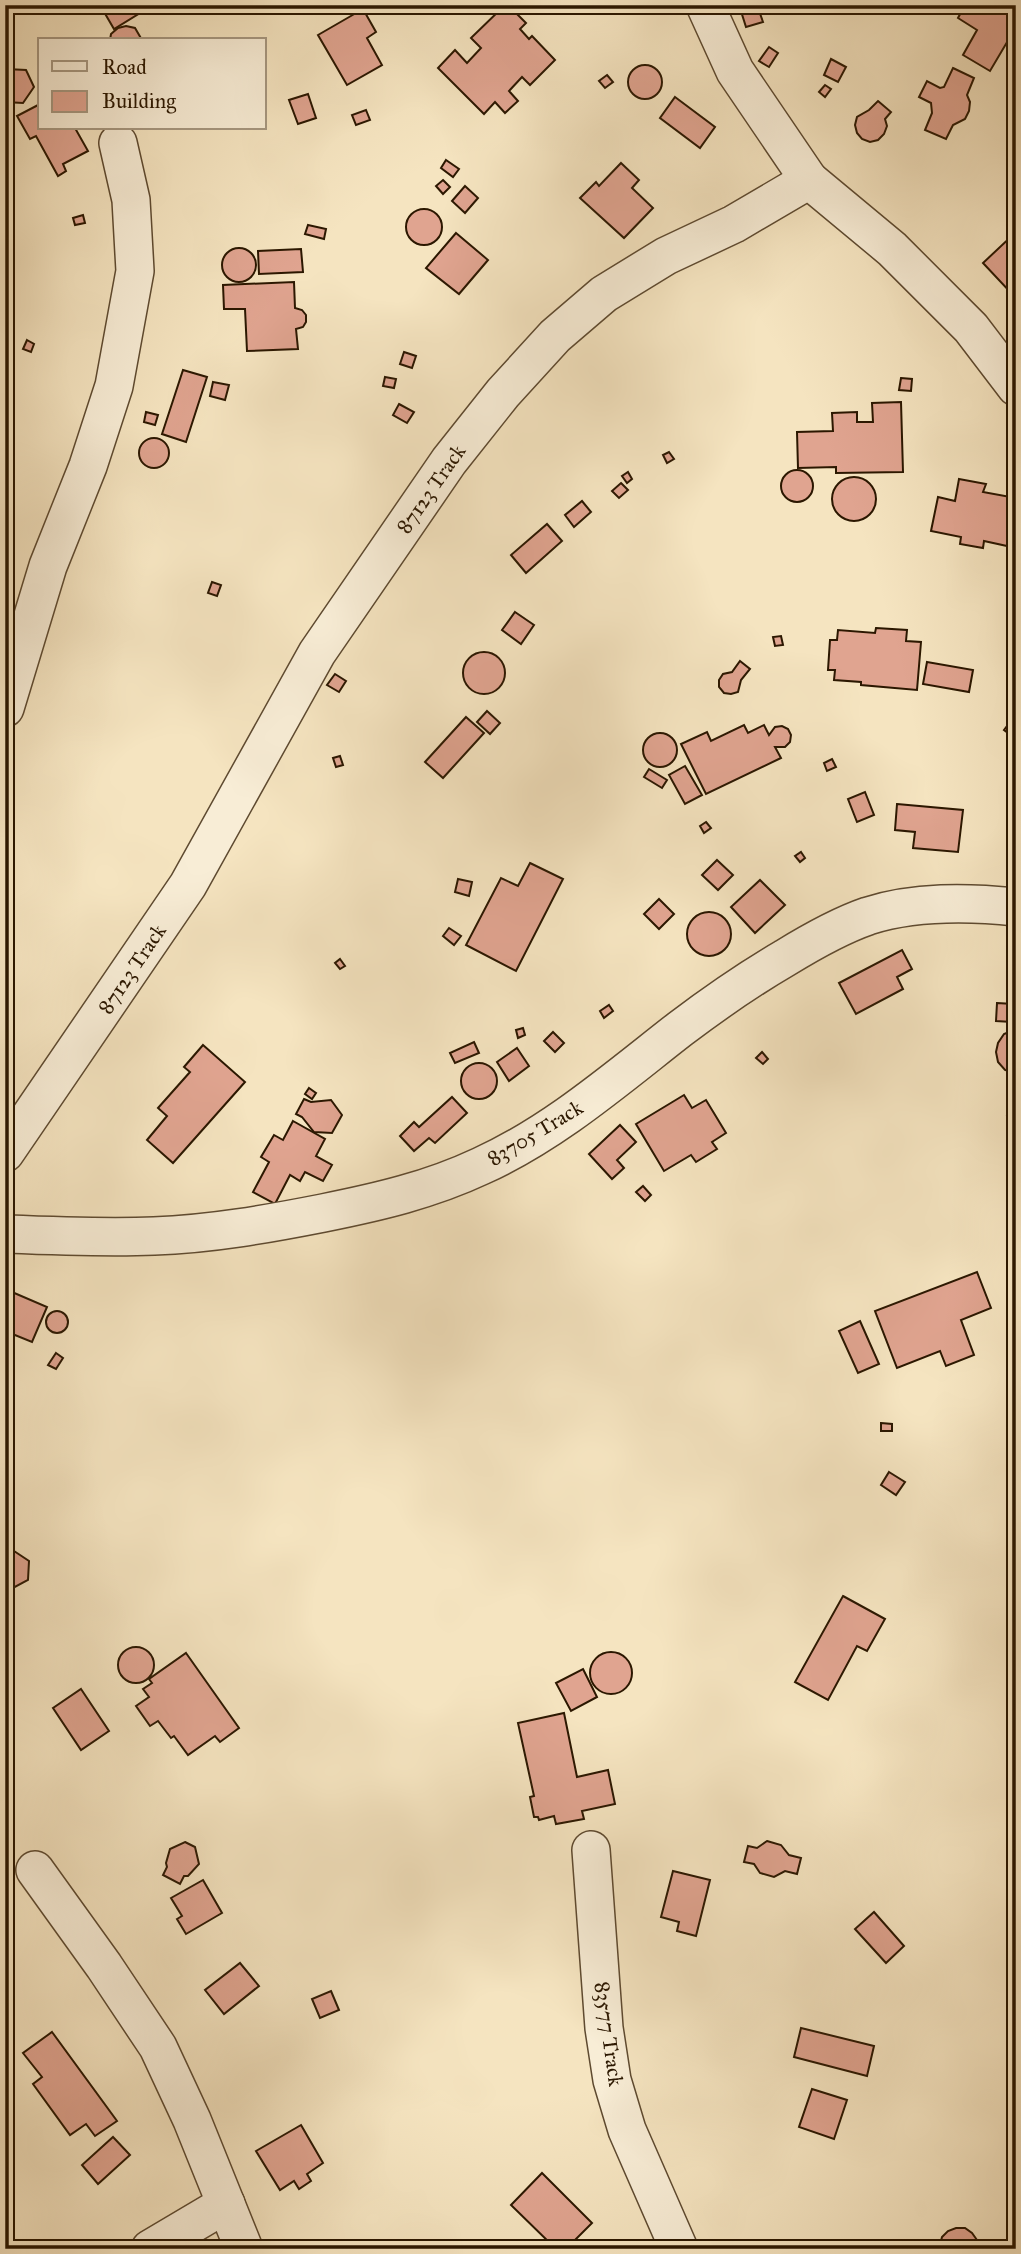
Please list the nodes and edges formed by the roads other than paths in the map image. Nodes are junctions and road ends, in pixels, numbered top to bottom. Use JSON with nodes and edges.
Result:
{"nodes":[{"id":1,"x":705,"y":5,"type":"edge"},
{"id":2,"x":118,"y":143,"type":"dead end"},
{"id":3,"x":809,"y":180,"type":"junction"},
{"id":4,"x":1016,"y":387,"type":"edge"},
{"id":5,"x":5,"y":708,"type":"edge"},
{"id":6,"x":1016,"y":907,"type":"edge"},
{"id":7,"x":5,"y":1153,"type":"edge"},
{"id":8,"x":5,"y":1234,"type":"edge"},
{"id":9,"x":591,"y":1850,"type":"dead end"},
{"id":10,"x":35,"y":1870,"type":"dead end"},
{"id":11,"x":226,"y":2204,"type":"junction"},
{"id":12,"x":150,"y":2249,"type":"edge"},
{"id":13,"x":244,"y":2249,"type":"edge"},
{"id":14,"x":679,"y":2249,"type":"edge"}],
"edges":[{"from":1,"to":3,"type":"street"},
{"from":2,"to":5,"type":"street"},
{"from":3,"to":4,"type":"street"},
{"from":3,"to":7,"type":"street","name":"87123 Track"},
{"from":6,"to":8,"type":"street","name":"83705 Track"},
{"from":9,"to":14,"type":"street","name":"83577 Track"},
{"from":10,"to":11,"type":"street"},
{"from":11,"to":12,"type":"street"},
{"from":11,"to":13,"type":"street"}]}
